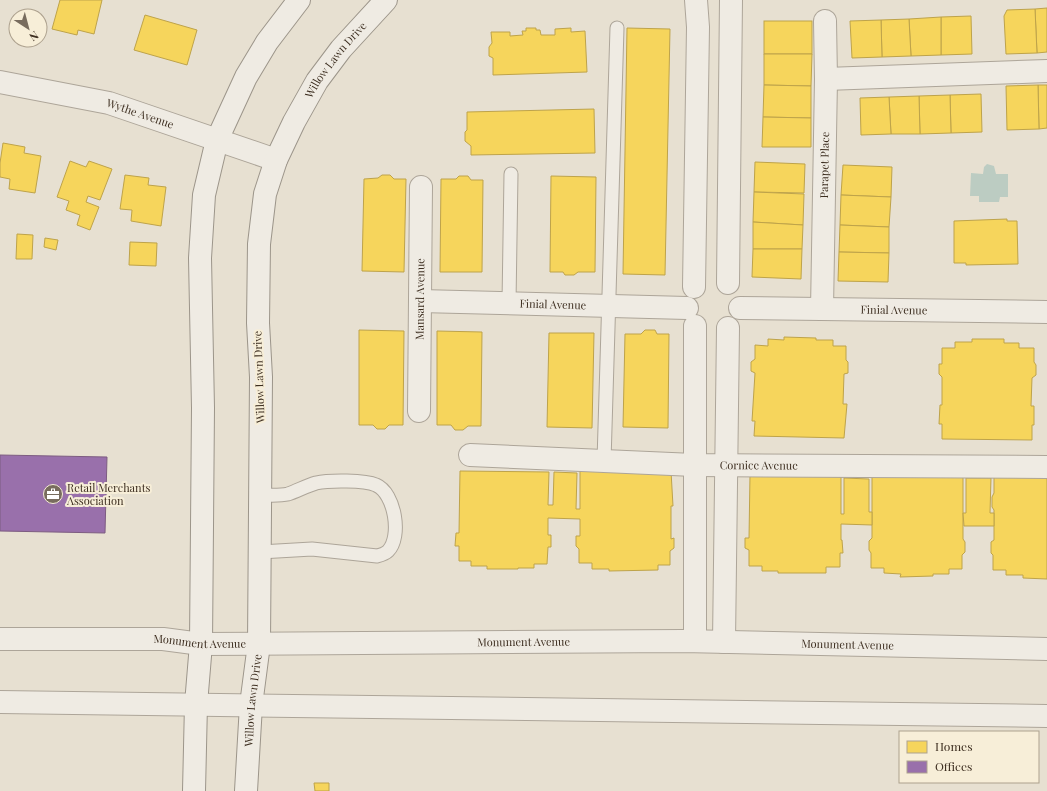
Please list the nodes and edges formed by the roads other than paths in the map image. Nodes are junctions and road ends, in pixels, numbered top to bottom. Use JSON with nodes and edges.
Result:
{"nodes":[{"id":1,"x":299,"y":0,"type":"edge"},
{"id":2,"x":386,"y":0,"type":"edge"},
{"id":3,"x":696,"y":0,"type":"edge"},
{"id":4,"x":731,"y":0,"type":"edge"},
{"id":5,"x":825,"y":21,"type":"dead end"},
{"id":6,"x":617,"y":28,"type":"dead end"},
{"id":7,"x":1047,"y":71,"type":"edge"},
{"id":8,"x":826,"y":79,"type":"junction"},
{"id":9,"x":0,"y":82,"type":"edge"},
{"id":10,"x":216,"y":140,"type":"junction"},
{"id":11,"x":276,"y":160,"type":"junction"},
{"id":12,"x":511,"y":174,"type":"dead end"},
{"id":13,"x":421,"y":187,"type":"dead end"},
{"id":14,"x":728,"y":283,"type":"junction"},
{"id":15,"x":694,"y":287,"type":"junction"},
{"id":16,"x":420,"y":301,"type":"junction"},
{"id":17,"x":509,"y":303,"type":"junction"},
{"id":18,"x":609,"y":306,"type":"junction"},
{"id":19,"x":740,"y":308,"type":"junction"},
{"id":20,"x":822,"y":309,"type":"junction"},
{"id":21,"x":1047,"y":312,"type":"edge"},
{"id":22,"x":691,"y":317,"type":"junction"},
{"id":23,"x":728,"y":328,"type":"junction"},
{"id":24,"x":419,"y":411,"type":"dead end"},
{"id":25,"x":470,"y":455,"type":"dead end"},
{"id":26,"x":604,"y":461,"type":"junction"},
{"id":27,"x":694,"y":465,"type":"junction"},
{"id":28,"x":726,"y":465,"type":"junction"},
{"id":29,"x":1047,"y":467,"type":"edge"},
{"id":30,"x":260,"y":495,"type":"junction"},
{"id":31,"x":260,"y":552,"type":"junction"},
{"id":32,"x":0,"y":639,"type":"edge"},
{"id":33,"x":694,"y":641,"type":"junction"},
{"id":34,"x":724,"y":642,"type":"junction"},
{"id":35,"x":201,"y":644,"type":"junction"},
{"id":36,"x":259,"y":644,"type":"junction"},
{"id":37,"x":1047,"y":649,"type":"edge"},
{"id":38,"x":0,"y":702,"type":"edge"},
{"id":39,"x":196,"y":704,"type":"junction"},
{"id":40,"x":251,"y":704,"type":"junction"},
{"id":41,"x":1047,"y":716,"type":"edge"},
{"id":42,"x":194,"y":791,"type":"edge"},
{"id":43,"x":246,"y":791,"type":"edge"}],
"edges":[{"from":1,"to":10,"type":"street"},
{"from":2,"to":11,"type":"street","name":"Willow Lawn Drive"},
{"from":3,"to":15,"type":"street"},
{"from":4,"to":14,"type":"street"},
{"from":5,"to":8,"type":"street","name":"Parapet Place"},
{"from":6,"to":18,"type":"lane"},
{"from":7,"to":8,"type":"street"},
{"from":8,"to":20,"type":"street","name":"Parapet Place"},
{"from":9,"to":10,"type":"street","name":"Wythe Avenue"},
{"from":10,"to":11,"type":"street","name":"Wythe Avenue"},
{"from":10,"to":35,"type":"street"},
{"from":11,"to":30,"type":"street","name":"Willow Lawn Drive"},
{"from":12,"to":17,"type":"lane"},
{"from":13,"to":16,"type":"street","name":"Mansard Avenue"},
{"from":14,"to":15,"type":"street"},
{"from":14,"to":19,"type":"street"},
{"from":15,"to":22,"type":"street"},
{"from":16,"to":17,"type":"street","name":"Finial Avenue"},
{"from":16,"to":24,"type":"street","name":"Mansard Avenue"},
{"from":17,"to":18,"type":"street","name":"Finial Avenue"},
{"from":18,"to":22,"type":"street","name":"Finial Avenue"},
{"from":18,"to":26,"type":"lane"},
{"from":19,"to":20,"type":"street","name":"Finial Avenue"},
{"from":19,"to":23,"type":"street"},
{"from":20,"to":21,"type":"street","name":"Finial Avenue"},
{"from":22,"to":23,"type":"street"},
{"from":22,"to":27,"type":"street"},
{"from":23,"to":28,"type":"street"},
{"from":25,"to":26,"type":"street","name":"Cornice Avenue"},
{"from":26,"to":27,"type":"street","name":"Cornice Avenue"},
{"from":27,"to":28,"type":"street","name":"Cornice Avenue"},
{"from":27,"to":33,"type":"street"},
{"from":28,"to":29,"type":"street","name":"Cornice Avenue"},
{"from":28,"to":34,"type":"street"},
{"from":30,"to":31,"type":"street","name":"Willow Lawn Drive"},
{"from":30,"to":31,"type":"lane"},
{"from":31,"to":36,"type":"street","name":"Willow Lawn Drive"},
{"from":32,"to":35,"type":"street","name":"Monument Avenue"},
{"from":33,"to":34,"type":"street","name":"Monument Avenue"},
{"from":33,"to":36,"type":"street","name":"Monument Avenue"},
{"from":34,"to":37,"type":"street","name":"Monument Avenue"},
{"from":35,"to":36,"type":"street","name":"Monument Avenue"},
{"from":35,"to":39,"type":"street"},
{"from":36,"to":40,"type":"street","name":"Willow Lawn Drive"},
{"from":38,"to":39,"type":"street"},
{"from":39,"to":40,"type":"street"},
{"from":39,"to":42,"type":"street"},
{"from":40,"to":41,"type":"street"},
{"from":40,"to":43,"type":"street","name":"Willow Lawn Drive"}]}
